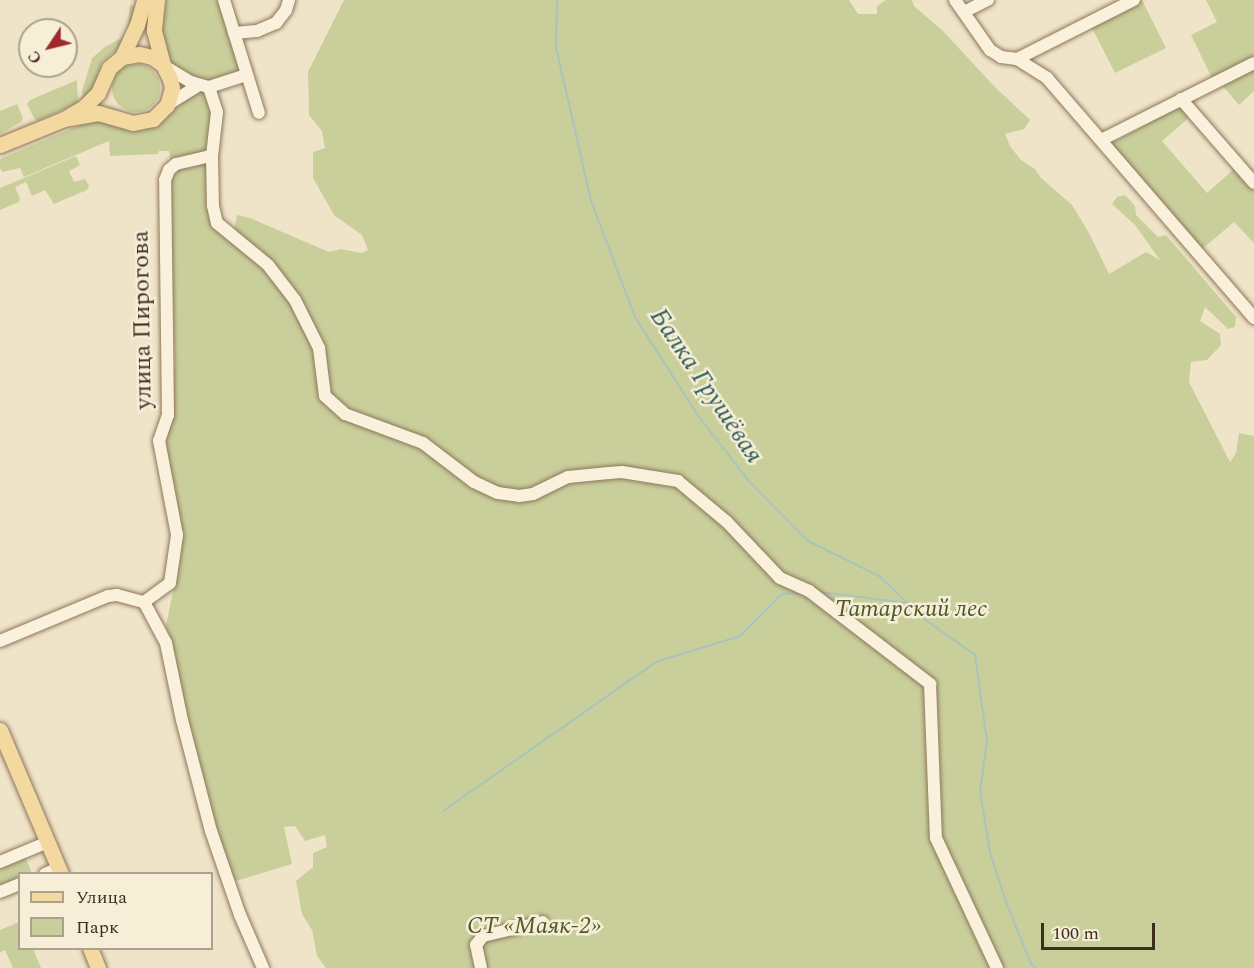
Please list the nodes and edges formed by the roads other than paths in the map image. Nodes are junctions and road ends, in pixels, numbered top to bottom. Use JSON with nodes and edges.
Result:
{"nodes":[{"id":1,"x":144,"y":0,"type":"edge"},
{"id":2,"x":157,"y":0,"type":"edge"},
{"id":3,"x":224,"y":0,"type":"edge"},
{"id":4,"x":289,"y":0,"type":"edge"},
{"id":5,"x":955,"y":0,"type":"edge"},
{"id":6,"x":988,"y":0,"type":"edge"},
{"id":7,"x":1134,"y":0,"type":"edge"},
{"id":8,"x":964,"y":12,"type":"junction"},
{"id":9,"x":234,"y":33,"type":"junction"},
{"id":10,"x":122,"y":57,"type":"junction"},
{"id":11,"x":1017,"y":59,"type":"junction"},
{"id":12,"x":1254,"y":63,"type":"edge"},
{"id":13,"x":163,"y":65,"type":"junction"},
{"id":14,"x":246,"y":75,"type":"junction"},
{"id":15,"x":102,"y":85,"type":"junction"},
{"id":16,"x":204,"y":86,"type":"junction"},
{"id":17,"x":1181,"y":99,"type":"junction"},
{"id":18,"x":167,"y":105,"type":"junction"},
{"id":19,"x":259,"y":113,"type":"dead end"},
{"id":20,"x":64,"y":119,"type":"junction"},
{"id":21,"x":123,"y":120,"type":"junction"},
{"id":22,"x":1101,"y":140,"type":"junction"},
{"id":23,"x":0,"y":145,"type":"edge"},
{"id":24,"x":213,"y":156,"type":"junction"},
{"id":25,"x":1254,"y":183,"type":"edge"},
{"id":26,"x":1254,"y":318,"type":"edge"},
{"id":27,"x":144,"y":602,"type":"junction"},
{"id":28,"x":0,"y":641,"type":"edge"},
{"id":29,"x":0,"y":730,"type":"edge"},
{"id":30,"x":48,"y":842,"type":"junction"},
{"id":31,"x":0,"y":862,"type":"edge"},
{"id":32,"x":55,"y":872,"type":"edge"},
{"id":33,"x":18,"y":885,"type":"edge"},
{"id":34,"x":0,"y":892,"type":"edge"},
{"id":35,"x":542,"y":922,"type":"dead end"},
{"id":36,"x":91,"y":950,"type":"edge"},
{"id":37,"x":98,"y":967,"type":"edge"},
{"id":38,"x":263,"y":968,"type":"edge"},
{"id":39,"x":481,"y":968,"type":"edge"},
{"id":40,"x":997,"y":968,"type":"edge"}],
"edges":[{"from":1,"to":10,"type":"main road"},
{"from":2,"to":13,"type":"main road"},
{"from":3,"to":9,"type":"street"},
{"from":4,"to":9,"type":"street"},
{"from":5,"to":8,"type":"street"},
{"from":6,"to":8,"type":"street"},
{"from":7,"to":11,"type":"street"},
{"from":8,"to":11,"type":"street"},
{"from":9,"to":14,"type":"street"},
{"from":10,"to":13,"type":"main road"},
{"from":10,"to":15,"type":"main road"},
{"from":11,"to":22,"type":"street"},
{"from":12,"to":17,"type":"street"},
{"from":13,"to":16,"type":"street"},
{"from":13,"to":18,"type":"main road"},
{"from":14,"to":16,"type":"street"},
{"from":14,"to":19,"type":"street"},
{"from":15,"to":20,"type":"main road"},
{"from":15,"to":21,"type":"main road"},
{"from":16,"to":18,"type":"street"},
{"from":16,"to":24,"type":"street"},
{"from":17,"to":22,"type":"street"},
{"from":17,"to":25,"type":"street"},
{"from":18,"to":21,"type":"main road"},
{"from":20,"to":21,"type":"main road"},
{"from":20,"to":23,"type":"main road"},
{"from":22,"to":26,"type":"street"},
{"from":24,"to":27,"type":"street","name":"улица Пирогова"},
{"from":24,"to":40,"type":"street"},
{"from":27,"to":28,"type":"street"},
{"from":27,"to":38,"type":"street"},
{"from":29,"to":30,"type":"main road"},
{"from":30,"to":31,"type":"street"},
{"from":30,"to":32,"type":"main road"},
{"from":33,"to":34,"type":"street"},
{"from":35,"to":39,"type":"street"},
{"from":36,"to":37,"type":"main road"}]}
